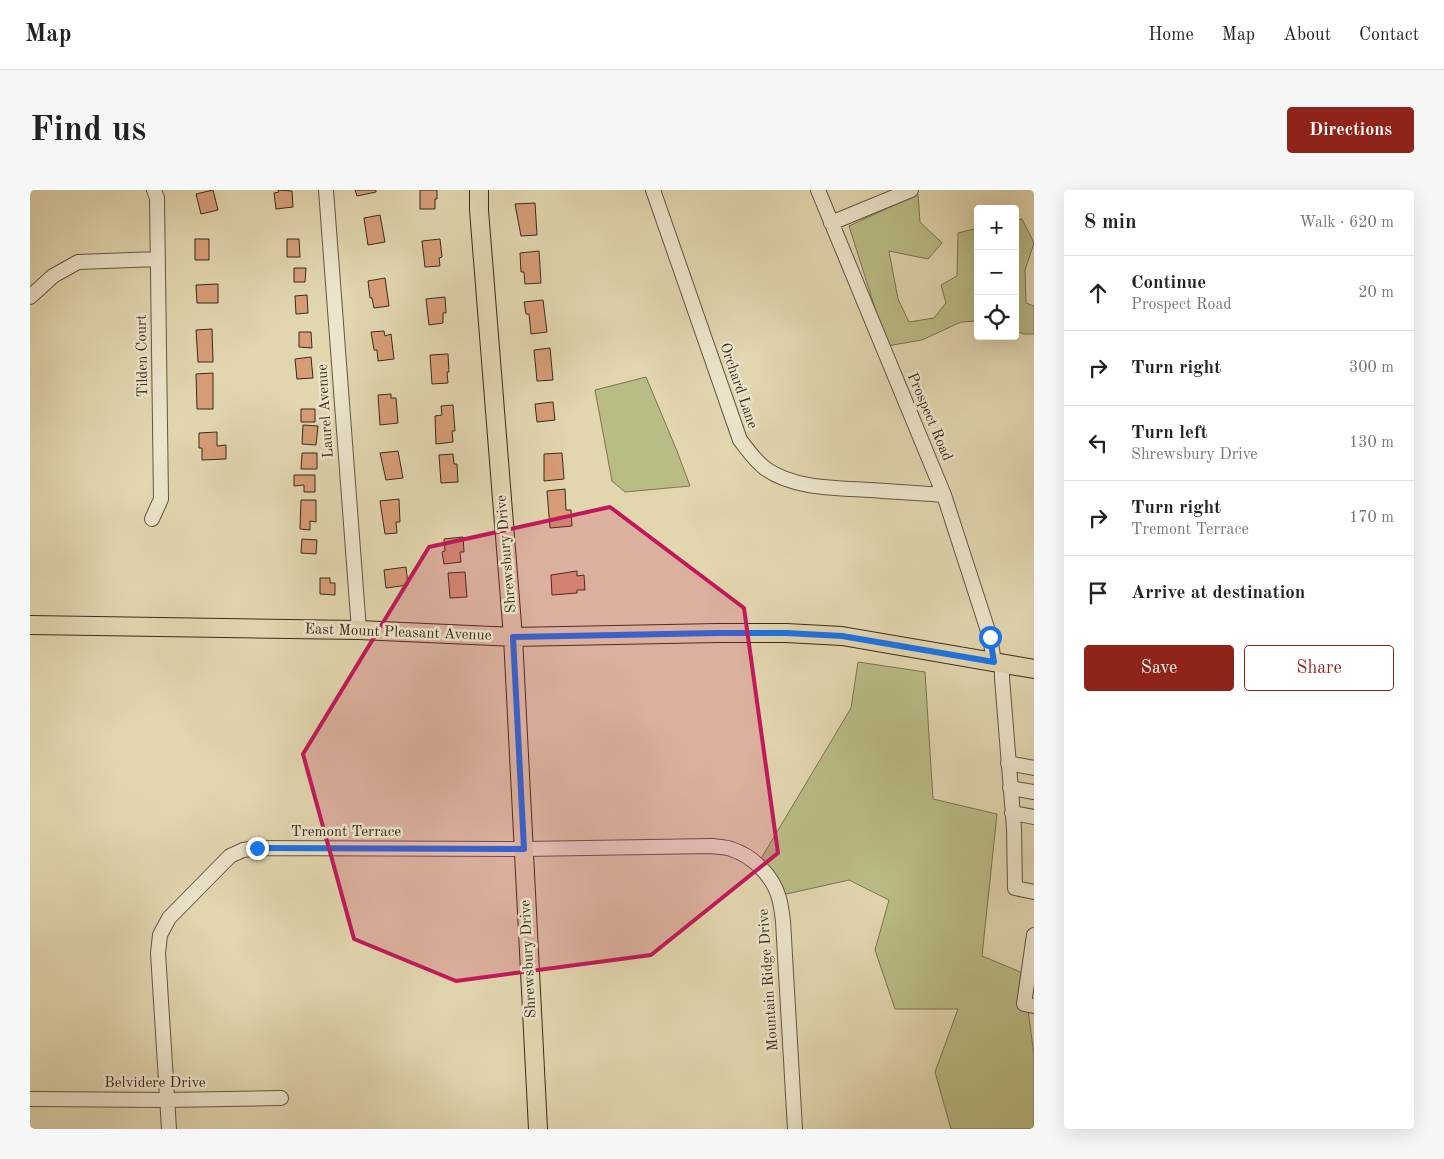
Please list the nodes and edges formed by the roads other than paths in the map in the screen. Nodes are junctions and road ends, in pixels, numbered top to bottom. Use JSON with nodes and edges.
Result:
{"nodes":[{"id":1,"x":154,"y":190,"type":"edge"},
{"id":2,"x":326,"y":190,"type":"edge"},
{"id":3,"x":480,"y":190,"type":"edge"},
{"id":4,"x":653,"y":190,"type":"edge"},
{"id":5,"x":818,"y":190,"type":"edge"},
{"id":6,"x":911,"y":190,"type":"edge"},
{"id":7,"x":831,"y":223,"type":"junction"},
{"id":8,"x":158,"y":259,"type":"junction"},
{"id":9,"x":30,"y":297,"type":"edge"},
{"id":10,"x":944,"y":495,"type":"junction"},
{"id":11,"x":152,"y":520,"type":"dead end"},
{"id":12,"x":30,"y":625,"type":"edge"},
{"id":13,"x":359,"y":630,"type":"junction"},
{"id":14,"x":513,"y":637,"type":"junction"},
{"id":15,"x":998,"y":663,"type":"junction"},
{"id":16,"x":1034,"y":669,"type":"edge"},
{"id":17,"x":1008,"y":763,"type":"junction"},
{"id":18,"x":1034,"y":768,"type":"edge"},
{"id":19,"x":1010,"y":788,"type":"junction"},
{"id":20,"x":1034,"y":792,"type":"edge"},
{"id":21,"x":1012,"y":813,"type":"junction"},
{"id":22,"x":1034,"y":817,"type":"edge"},
{"id":23,"x":524,"y":849,"type":"junction"},
{"id":24,"x":1034,"y":892,"type":"edge"},
{"id":25,"x":1034,"y":935,"type":"edge"},
{"id":26,"x":1034,"y":1006,"type":"edge"},
{"id":27,"x":281,"y":1098,"type":"dead end"},
{"id":28,"x":30,"y":1099,"type":"edge"},
{"id":29,"x":166,"y":1100,"type":"junction"},
{"id":30,"x":169,"y":1129,"type":"edge"},
{"id":31,"x":538,"y":1129,"type":"edge"},
{"id":32,"x":795,"y":1129,"type":"edge"}],
"edges":[{"from":1,"to":8,"type":"street","name":"Tilden Court"},
{"from":2,"to":13,"type":"street","name":"Laurel Avenue"},
{"from":3,"to":14,"type":"main road","name":"Shrewsbury Drive"},
{"from":4,"to":10,"type":"street","name":"Orchard Lane"},
{"from":5,"to":7,"type":"street","name":"Prospect Road"},
{"from":6,"to":7,"type":"street"},
{"from":7,"to":10,"type":"street","name":"Prospect Road"},
{"from":8,"to":9,"type":"street"},
{"from":8,"to":11,"type":"street","name":"Tilden Court"},
{"from":10,"to":15,"type":"street","name":"Prospect Road"},
{"from":12,"to":13,"type":"main road","name":"East Mount Pleasant Avenue"},
{"from":13,"to":14,"type":"main road","name":"East Mount Pleasant Avenue"},
{"from":14,"to":15,"type":"main road","name":"East Mount Pleasant Avenue"},
{"from":14,"to":23,"type":"main road","name":"Shrewsbury Drive"},
{"from":15,"to":16,"type":"main road","name":"East Mount Pleasant Avenue"},
{"from":15,"to":17,"type":"street","name":"Prospect Road"},
{"from":17,"to":18,"type":"street"},
{"from":17,"to":19,"type":"street","name":"Prospect Road"},
{"from":19,"to":20,"type":"street"},
{"from":19,"to":21,"type":"street","name":"Prospect Road"},
{"from":21,"to":22,"type":"street"},
{"from":21,"to":24,"type":"street","name":"Prospect Road"},
{"from":23,"to":29,"type":"street","name":"Tremont Terrace"},
{"from":23,"to":31,"type":"main road","name":"Shrewsbury Drive"},
{"from":23,"to":32,"type":"street","name":"Mountain Ridge Drive"},
{"from":25,"to":26,"type":"street"},
{"from":27,"to":29,"type":"street","name":"Belvidere Drive"},
{"from":28,"to":29,"type":"street","name":"Belvidere Drive"},
{"from":29,"to":30,"type":"street","name":"Tremont Terrace"}]}
